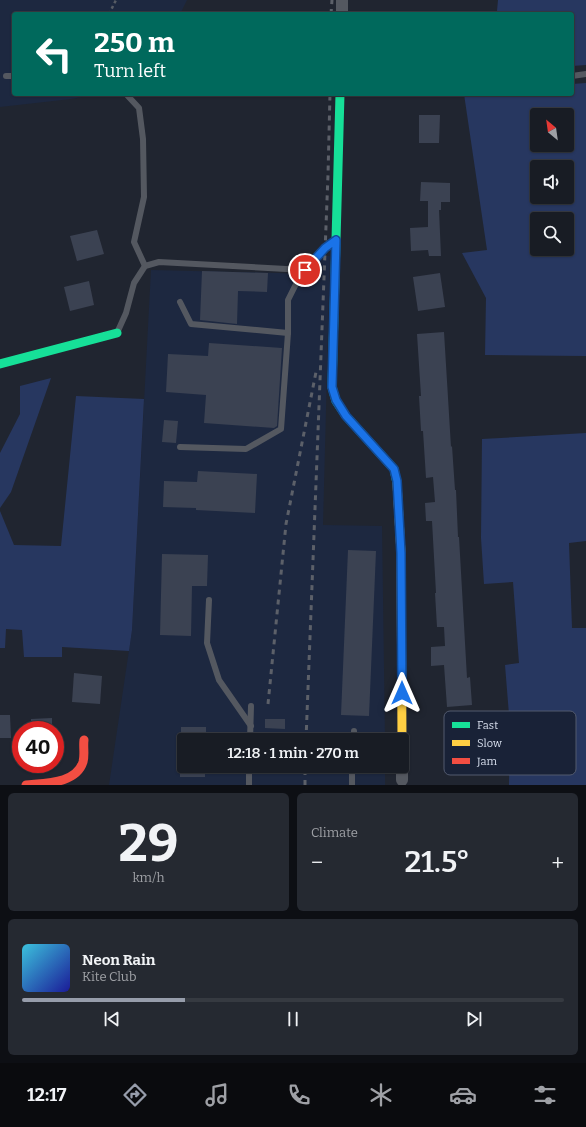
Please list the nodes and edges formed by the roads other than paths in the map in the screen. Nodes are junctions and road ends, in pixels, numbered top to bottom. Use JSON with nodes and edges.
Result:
{"nodes":[{"id":1,"x":342,"y":0,"type":"edge"},
{"id":2,"x":342,"y":12,"type":"edge"},
{"id":3,"x":586,"y":74,"type":"edge"},
{"id":4,"x":6,"y":76,"type":"dead end"},
{"id":5,"x":12,"y":76,"type":"edge"},
{"id":6,"x":574,"y":76,"type":"edge"},
{"id":7,"x":128,"y":96,"type":"edge"},
{"id":8,"x":340,"y":96,"type":"edge"},
{"id":9,"x":336,"y":240,"type":"junction"},
{"id":10,"x":145,"y":266,"type":"junction"},
{"id":11,"x":305,"y":270,"type":"junction"},
{"id":12,"x":180,"y":302,"type":"dead end"},
{"id":13,"x":117,"y":333,"type":"joint"},
{"id":14,"x":288,"y":333,"type":"junction"},
{"id":15,"x":0,"y":364,"type":"edge"},
{"id":16,"x":180,"y":447,"type":"dead end"},
{"id":17,"x":209,"y":600,"type":"dead end"},
{"id":18,"x":251,"y":706,"type":"dead end"},
{"id":19,"x":251,"y":726,"type":"junction"},
{"id":20,"x":250,"y":733,"type":"edge"},
{"id":21,"x":402,"y":733,"type":"edge"},
{"id":22,"x":84,"y":740,"type":"dead end"},
{"id":23,"x":250,"y":773,"type":"edge"},
{"id":24,"x":352,"y":773,"type":"edge"},
{"id":25,"x":402,"y":773,"type":"edge"},
{"id":26,"x":402,"y":780,"type":"dead end"},
{"id":27,"x":26,"y":785,"type":"edge"},
{"id":28,"x":249,"y":785,"type":"edge"},
{"id":29,"x":352,"y":785,"type":"edge"}],
"edges":[{"from":1,"to":2,"type":"street"},
{"from":3,"to":6,"type":"lane"},
{"from":4,"to":5,"type":"lane"},
{"from":7,"to":10,"type":"lane"},
{"from":8,"to":9,"type":"street"},
{"from":9,"to":11,"type":"lane"},
{"from":9,"to":21,"type":"street"},
{"from":10,"to":11,"type":"lane"},
{"from":10,"to":13,"type":"lane"},
{"from":11,"to":14,"type":"lane"},
{"from":12,"to":14,"type":"lane"},
{"from":13,"to":15,"type":"street"},
{"from":14,"to":16,"type":"lane"},
{"from":17,"to":19,"type":"lane"},
{"from":18,"to":19,"type":"lane"},
{"from":19,"to":20,"type":"lane"},
{"from":22,"to":27,"type":"street"},
{"from":23,"to":28,"type":"lane"},
{"from":24,"to":29,"type":"lane"},
{"from":25,"to":26,"type":"street"}]}
